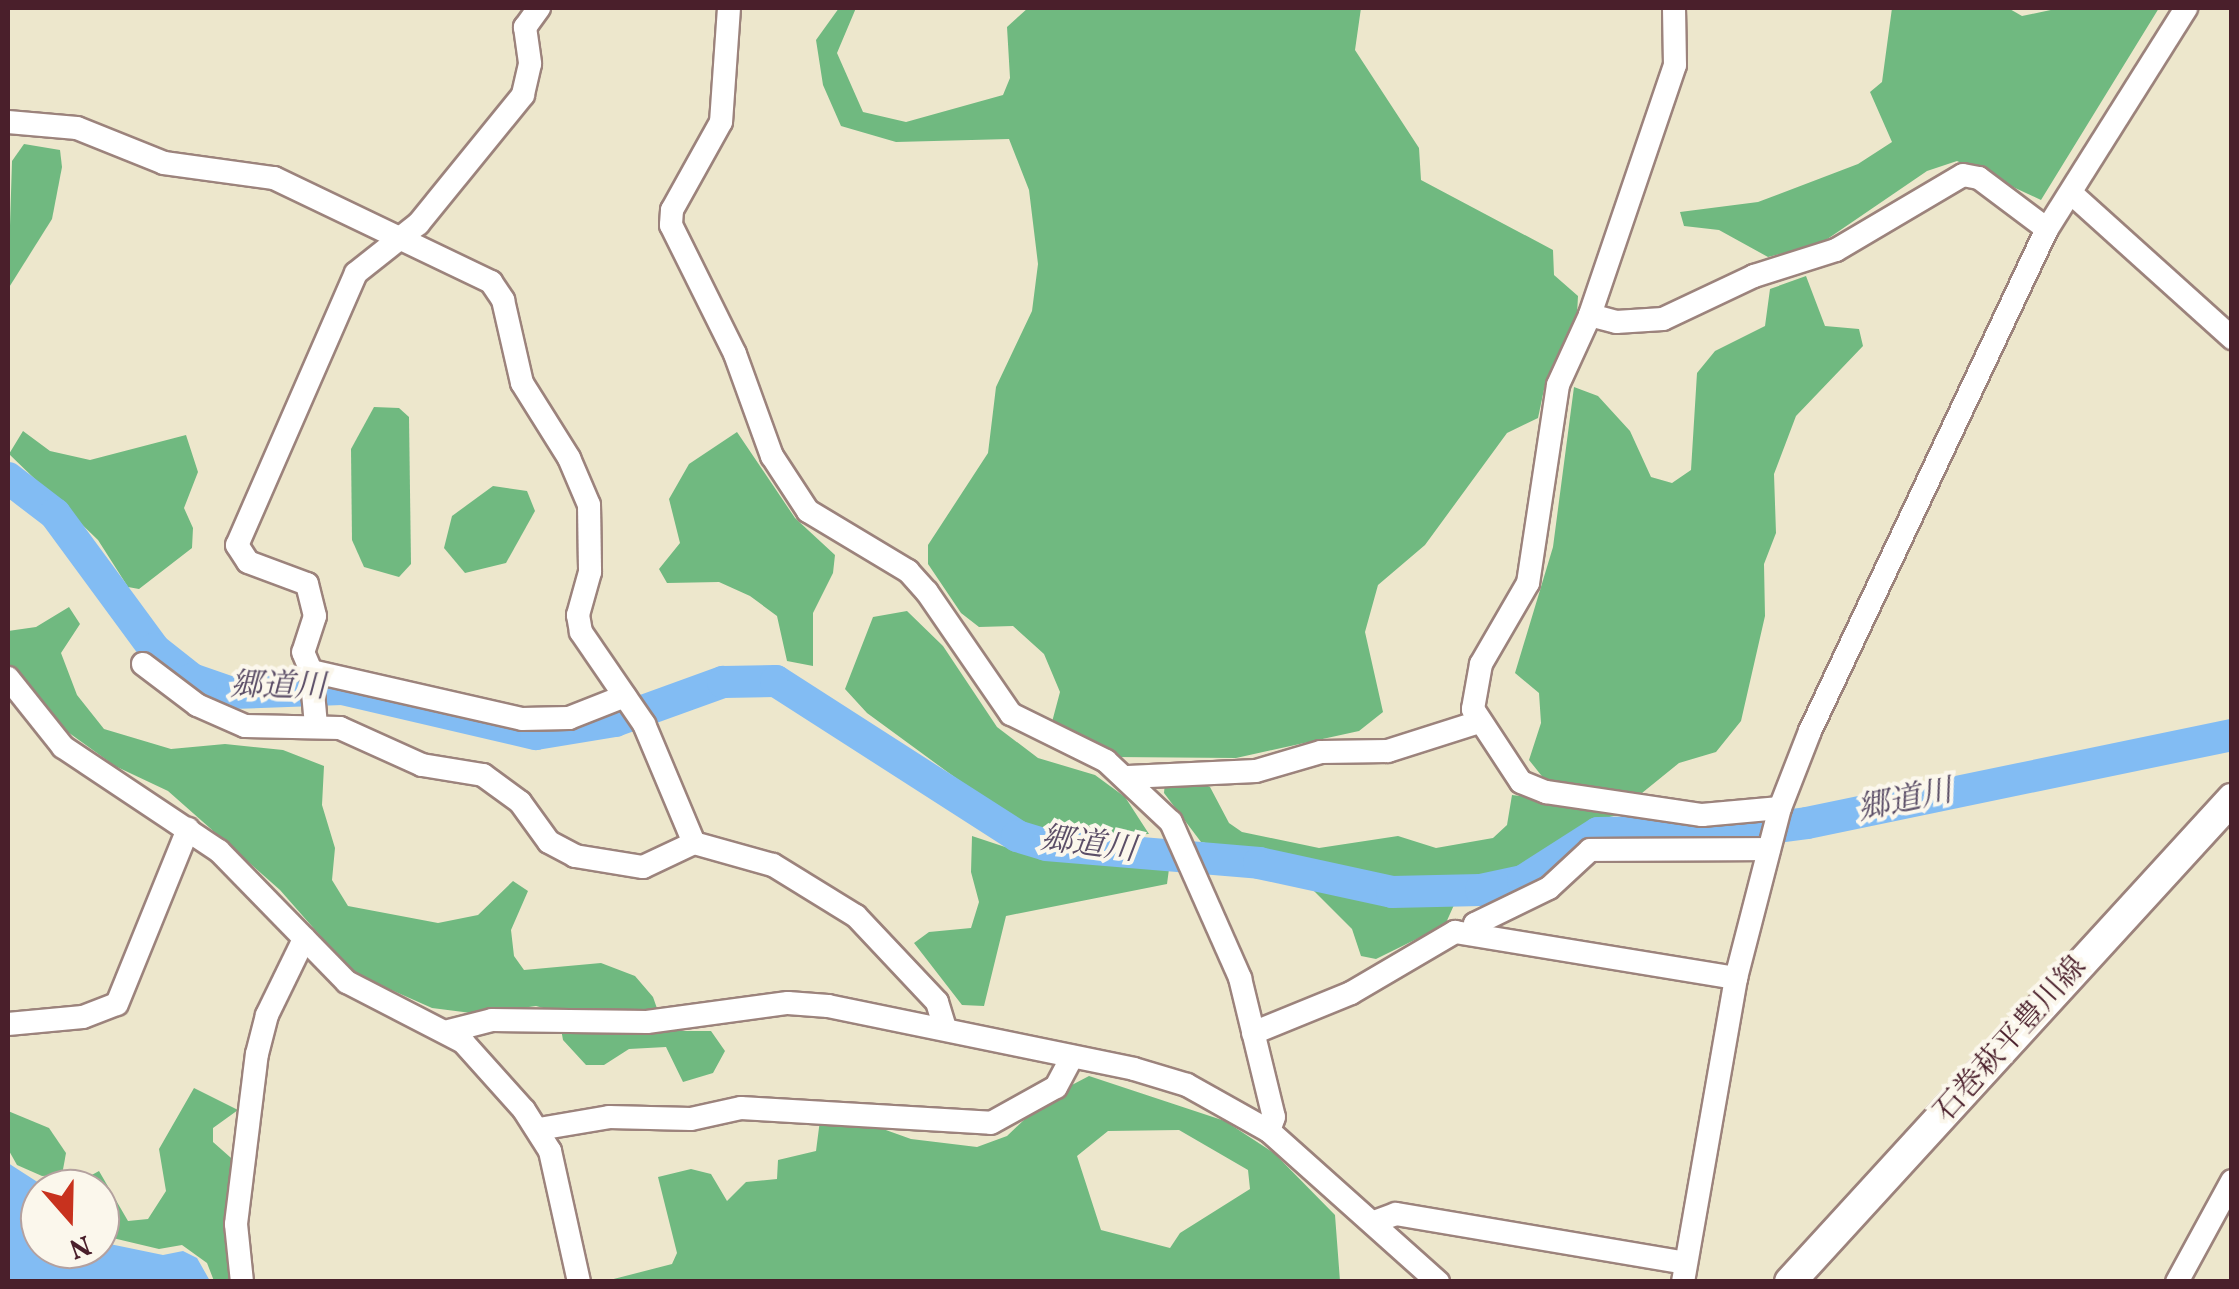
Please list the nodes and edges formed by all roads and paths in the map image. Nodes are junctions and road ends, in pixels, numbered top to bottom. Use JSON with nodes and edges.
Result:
{"nodes":[{"id":1,"x":539,"y":8,"type":"edge"},
{"id":2,"x":729,"y":8,"type":"edge"},
{"id":3,"x":1674,"y":8,"type":"edge"},
{"id":4,"x":2186,"y":8,"type":"edge"},
{"id":5,"x":8,"y":122,"type":"edge"},
{"id":6,"x":2071,"y":194,"type":"junction"},
{"id":7,"x":2048,"y":229,"type":"junction"},
{"id":8,"x":398,"y":240,"type":"junction"},
{"id":9,"x":1590,"y":316,"type":"junction"},
{"id":10,"x":2232,"y":338,"type":"edge"},
{"id":11,"x":142,"y":664,"type":"dead end"},
{"id":12,"x":8,"y":678,"type":"edge"},
{"id":13,"x":311,"y":685,"type":"junction"},
{"id":14,"x":626,"y":698,"type":"junction"},
{"id":15,"x":1478,"y":722,"type":"junction"},
{"id":16,"x":316,"y":725,"type":"junction"},
{"id":17,"x":1128,"y":776,"type":"junction"},
{"id":18,"x":2232,"y":799,"type":"edge"},
{"id":19,"x":1775,"y":827,"type":"junction"},
{"id":20,"x":188,"y":829,"type":"junction"},
{"id":21,"x":694,"y":843,"type":"junction"},
{"id":22,"x":1474,"y":932,"type":"junction"},
{"id":23,"x":304,"y":939,"type":"junction"},
{"id":24,"x":1736,"y":978,"type":"junction"},
{"id":25,"x":8,"y":1024,"type":"edge"},
{"id":26,"x":945,"y":1030,"type":"junction"},
{"id":27,"x":449,"y":1031,"type":"junction"},
{"id":28,"x":1254,"y":1033,"type":"junction"},
{"id":29,"x":1072,"y":1057,"type":"junction"},
{"id":30,"x":539,"y":1129,"type":"junction"},
{"id":31,"x":1269,"y":1131,"type":"junction"},
{"id":32,"x":2232,"y":1181,"type":"edge"},
{"id":33,"x":1374,"y":1222,"type":"junction"},
{"id":34,"x":1684,"y":1272,"type":"edge"},
{"id":35,"x":242,"y":1282,"type":"edge"},
{"id":36,"x":579,"y":1282,"type":"edge"},
{"id":37,"x":1438,"y":1282,"type":"edge"},
{"id":38,"x":1790,"y":1282,"type":"edge"},
{"id":39,"x":2177,"y":1282,"type":"edge"}],
"edges":[{"from":1,"to":8,"type":"street"},
{"from":2,"to":17,"type":"street"},
{"from":3,"to":9,"type":"street"},
{"from":4,"to":6,"type":"street"},
{"from":5,"to":8,"type":"street"},
{"from":6,"to":7,"type":"street"},
{"from":6,"to":10,"type":"street"},
{"from":7,"to":9,"type":"street"},
{"from":7,"to":19,"type":"street"},
{"from":8,"to":13,"type":"street"},
{"from":8,"to":14,"type":"street"},
{"from":9,"to":15,"type":"street"},
{"from":11,"to":16,"type":"street"},
{"from":12,"to":20,"type":"street"},
{"from":13,"to":14,"type":"street"},
{"from":13,"to":16,"type":"street"},
{"from":14,"to":21,"type":"street"},
{"from":15,"to":17,"type":"street"},
{"from":15,"to":19,"type":"street"},
{"from":16,"to":21,"type":"street"},
{"from":17,"to":28,"type":"street"},
{"from":18,"to":38,"type":"main road","name":"石巻萩平豊川線"},
{"from":19,"to":22,"type":"street"},
{"from":19,"to":24,"type":"street"},
{"from":20,"to":23,"type":"street"},
{"from":20,"to":25,"type":"street"},
{"from":21,"to":26,"type":"street"},
{"from":22,"to":24,"type":"street"},
{"from":22,"to":28,"type":"street"},
{"from":23,"to":27,"type":"street"},
{"from":23,"to":35,"type":"street"},
{"from":24,"to":34,"type":"street"},
{"from":26,"to":27,"type":"street"},
{"from":26,"to":29,"type":"street"},
{"from":27,"to":30,"type":"street"},
{"from":28,"to":31,"type":"street"},
{"from":29,"to":30,"type":"street"},
{"from":29,"to":31,"type":"street"},
{"from":30,"to":36,"type":"street"},
{"from":31,"to":33,"type":"street"},
{"from":32,"to":39,"type":"street"},
{"from":33,"to":34,"type":"street"},
{"from":33,"to":37,"type":"street"}]}
